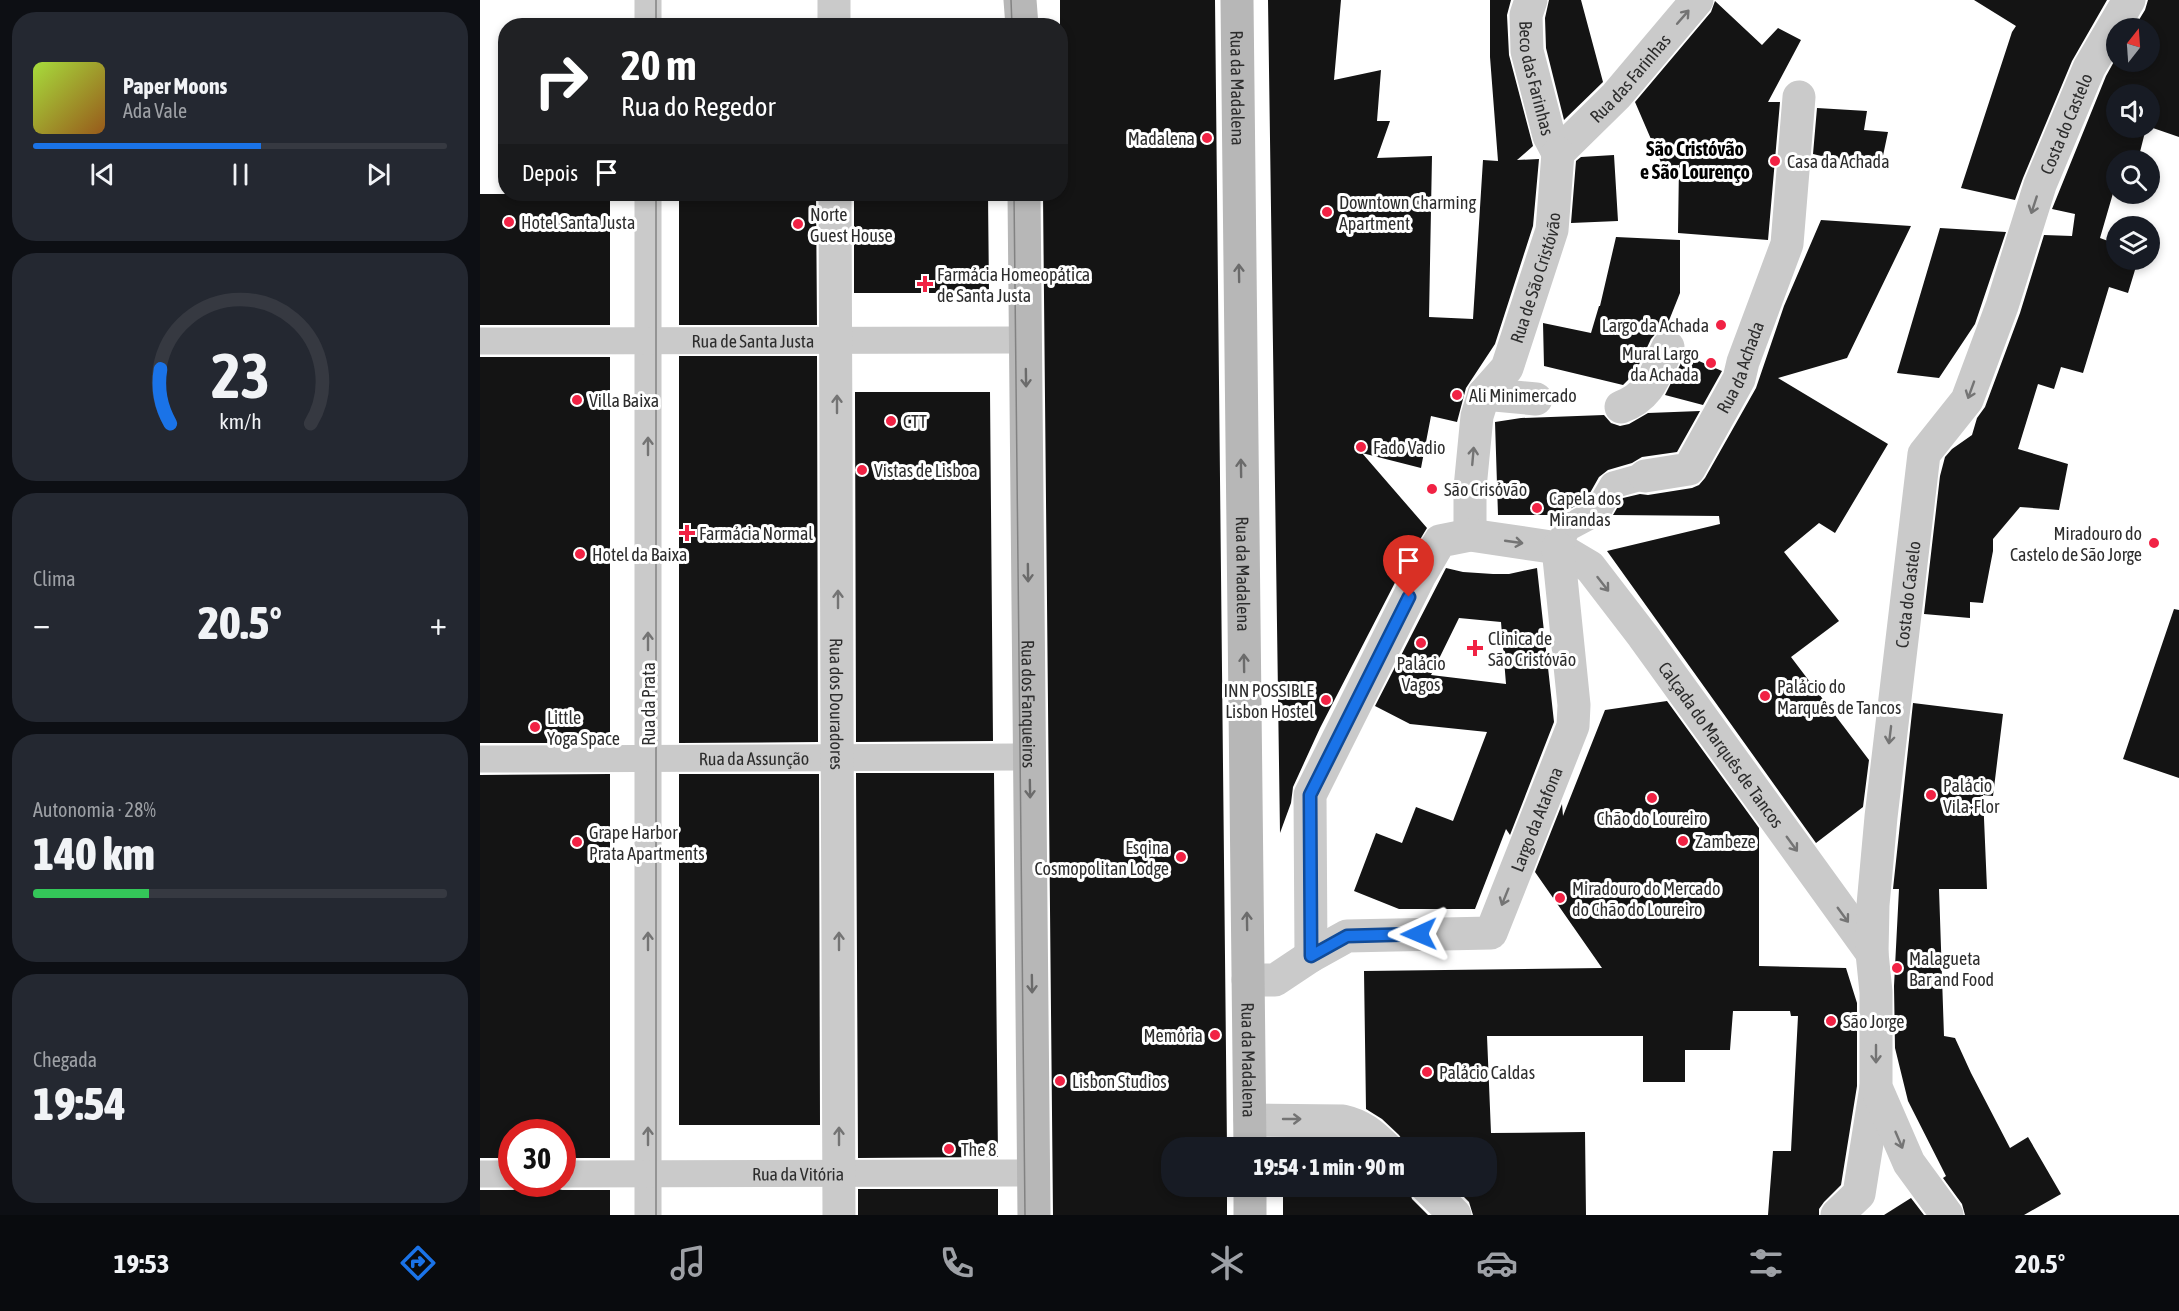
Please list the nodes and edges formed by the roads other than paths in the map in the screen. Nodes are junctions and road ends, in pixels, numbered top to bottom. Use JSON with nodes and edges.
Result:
{"nodes":[{"id":1,"x":648,"y":0,"type":"edge"},
{"id":2,"x":834,"y":0,"type":"edge"},
{"id":3,"x":1020,"y":0,"type":"edge"},
{"id":4,"x":1237,"y":0,"type":"edge"},
{"id":5,"x":1531,"y":0,"type":"edge"},
{"id":6,"x":1697,"y":0,"type":"edge"},
{"id":7,"x":2129,"y":0,"type":"edge"},
{"id":8,"x":648,"y":18,"type":"edge"},
{"id":9,"x":834,"y":18,"type":"edge"},
{"id":10,"x":1021,"y":18,"type":"edge"},
{"id":11,"x":1798,"y":97,"type":"dead end"},
{"id":12,"x":1558,"y":153,"type":"junction"},
{"id":13,"x":648,"y":201,"type":"edge"},
{"id":14,"x":835,"y":201,"type":"edge"},
{"id":15,"x":1024,"y":201,"type":"edge"},
{"id":16,"x":836,"y":340,"type":"junction"},
{"id":17,"x":1025,"y":340,"type":"junction"},
{"id":18,"x":480,"y":341,"type":"edge"},
{"id":19,"x":648,"y":341,"type":"junction"},
{"id":20,"x":1668,"y":347,"type":"dead end"},
{"id":21,"x":1484,"y":394,"type":"junction"},
{"id":22,"x":1536,"y":399,"type":"dead end"},
{"id":23,"x":1621,"y":407,"type":"dead end"},
{"id":24,"x":1645,"y":476,"type":"joint"},
{"id":25,"x":1470,"y":535,"type":"junction"},
{"id":26,"x":1558,"y":548,"type":"junction"},
{"id":27,"x":1030,"y":757,"type":"junction"},
{"id":28,"x":648,"y":758,"type":"junction"},
{"id":29,"x":838,"y":758,"type":"junction"},
{"id":30,"x":480,"y":759,"type":"edge"},
{"id":31,"x":1872,"y":953,"type":"junction"},
{"id":32,"x":1311,"y":956,"type":"junction"},
{"id":33,"x":1248,"y":980,"type":"junction"},
{"id":34,"x":1876,"y":1087,"type":"junction"},
{"id":35,"x":1250,"y":1134,"type":"edge"},
{"id":36,"x":1375,"y":1137,"type":"edge"},
{"id":37,"x":839,"y":1173,"type":"junction"},
{"id":38,"x":1034,"y":1173,"type":"junction"},
{"id":39,"x":480,"y":1174,"type":"edge"},
{"id":40,"x":498,"y":1174,"type":"edge"},
{"id":41,"x":576,"y":1174,"type":"edge"},
{"id":42,"x":648,"y":1174,"type":"junction"},
{"id":43,"x":1250,"y":1197,"type":"edge"},
{"id":44,"x":1437,"y":1197,"type":"edge"},
{"id":45,"x":648,"y":1215,"type":"edge"},
{"id":46,"x":839,"y":1215,"type":"edge"},
{"id":47,"x":1034,"y":1215,"type":"edge"},
{"id":48,"x":1251,"y":1215,"type":"edge"},
{"id":49,"x":1455,"y":1215,"type":"edge"},
{"id":50,"x":1837,"y":1215,"type":"edge"},
{"id":51,"x":1947,"y":1215,"type":"edge"}],
"edges":[{"from":1,"to":8,"type":"street"},
{"from":2,"to":9,"type":"street"},
{"from":3,"to":10,"type":"main road"},
{"from":33,"to":4,"type":"main road","name":"Rua da Madalena","one_way":true},
{"from":5,"to":12,"type":"street","name":"Beco das Farinhas"},
{"from":12,"to":6,"type":"street","name":"Rua das Farinhas","one_way":true},
{"from":7,"to":31,"type":"street","name":"Costa do Castelo","one_way":true},
{"from":11,"to":24,"type":"street","name":"Rua da Achada"},
{"from":12,"to":21,"type":"street","name":"Rua de São Cristóvão"},
{"from":13,"to":19,"type":"street","name":"Rua da Prata"},
{"from":14,"to":16,"type":"street","name":"Rua dos Douradores"},
{"from":15,"to":17,"type":"main road","name":"Rua dos Fanqueiros"},
{"from":16,"to":17,"type":"street","name":"Rua de Santa Justa"},
{"from":16,"to":19,"type":"street","name":"Rua de Santa Justa"},
{"from":29,"to":16,"type":"street","name":"Rua dos Douradores","one_way":true},
{"from":17,"to":27,"type":"main road","name":"Rua dos Fanqueiros","one_way":true},
{"from":18,"to":19,"type":"street","name":"Rua de Santa Justa"},
{"from":28,"to":19,"type":"street","name":"Rua da Prata","one_way":true},
{"from":20,"to":23,"type":"street"},
{"from":21,"to":22,"type":"street"},
{"from":25,"to":21,"type":"street","one_way":true},
{"from":24,"to":26,"type":"street","name":"Rua da Achada"},
{"from":25,"to":26,"type":"street","one_way":true},
{"from":25,"to":32,"type":"street"},
{"from":26,"to":31,"type":"street","name":"Calçada do Marquês de Tancos","one_way":true},
{"from":26,"to":32,"type":"street","name":"Largo da Atafona","one_way":true},
{"from":27,"to":29,"type":"street","name":"Rua da Assunção"},
{"from":27,"to":38,"type":"main road","name":"Rua dos Fanqueiros","one_way":true},
{"from":28,"to":29,"type":"street","name":"Rua da Assunção"},
{"from":28,"to":30,"type":"street","name":"Rua da Assunção"},
{"from":42,"to":28,"type":"street","name":"Rua da Prata","one_way":true},
{"from":37,"to":29,"type":"street","name":"Rua dos Douradores","one_way":true},
{"from":31,"to":34,"type":"street","name":"Costa do Castelo","one_way":true},
{"from":32,"to":33,"type":"street"},
{"from":33,"to":35,"type":"main road","name":"Rua da Madalena"},
{"from":34,"to":50,"type":"street"},
{"from":34,"to":51,"type":"street","name":"Costa do Castelo","one_way":true},
{"from":35,"to":36,"type":"street","one_way":true},
{"from":37,"to":38,"type":"street","name":"Rua da Vitória"},
{"from":37,"to":42,"type":"street","name":"Rua da Vitória"},
{"from":37,"to":46,"type":"street","name":"Rua dos Douradores"},
{"from":38,"to":47,"type":"main road","name":"Rua dos Fanqueiros"},
{"from":39,"to":40,"type":"street"},
{"from":41,"to":42,"type":"street","name":"Rua da Vitória"},
{"from":42,"to":45,"type":"street","name":"Rua da Prata"},
{"from":43,"to":48,"type":"main road"},
{"from":44,"to":49,"type":"street"}]}
